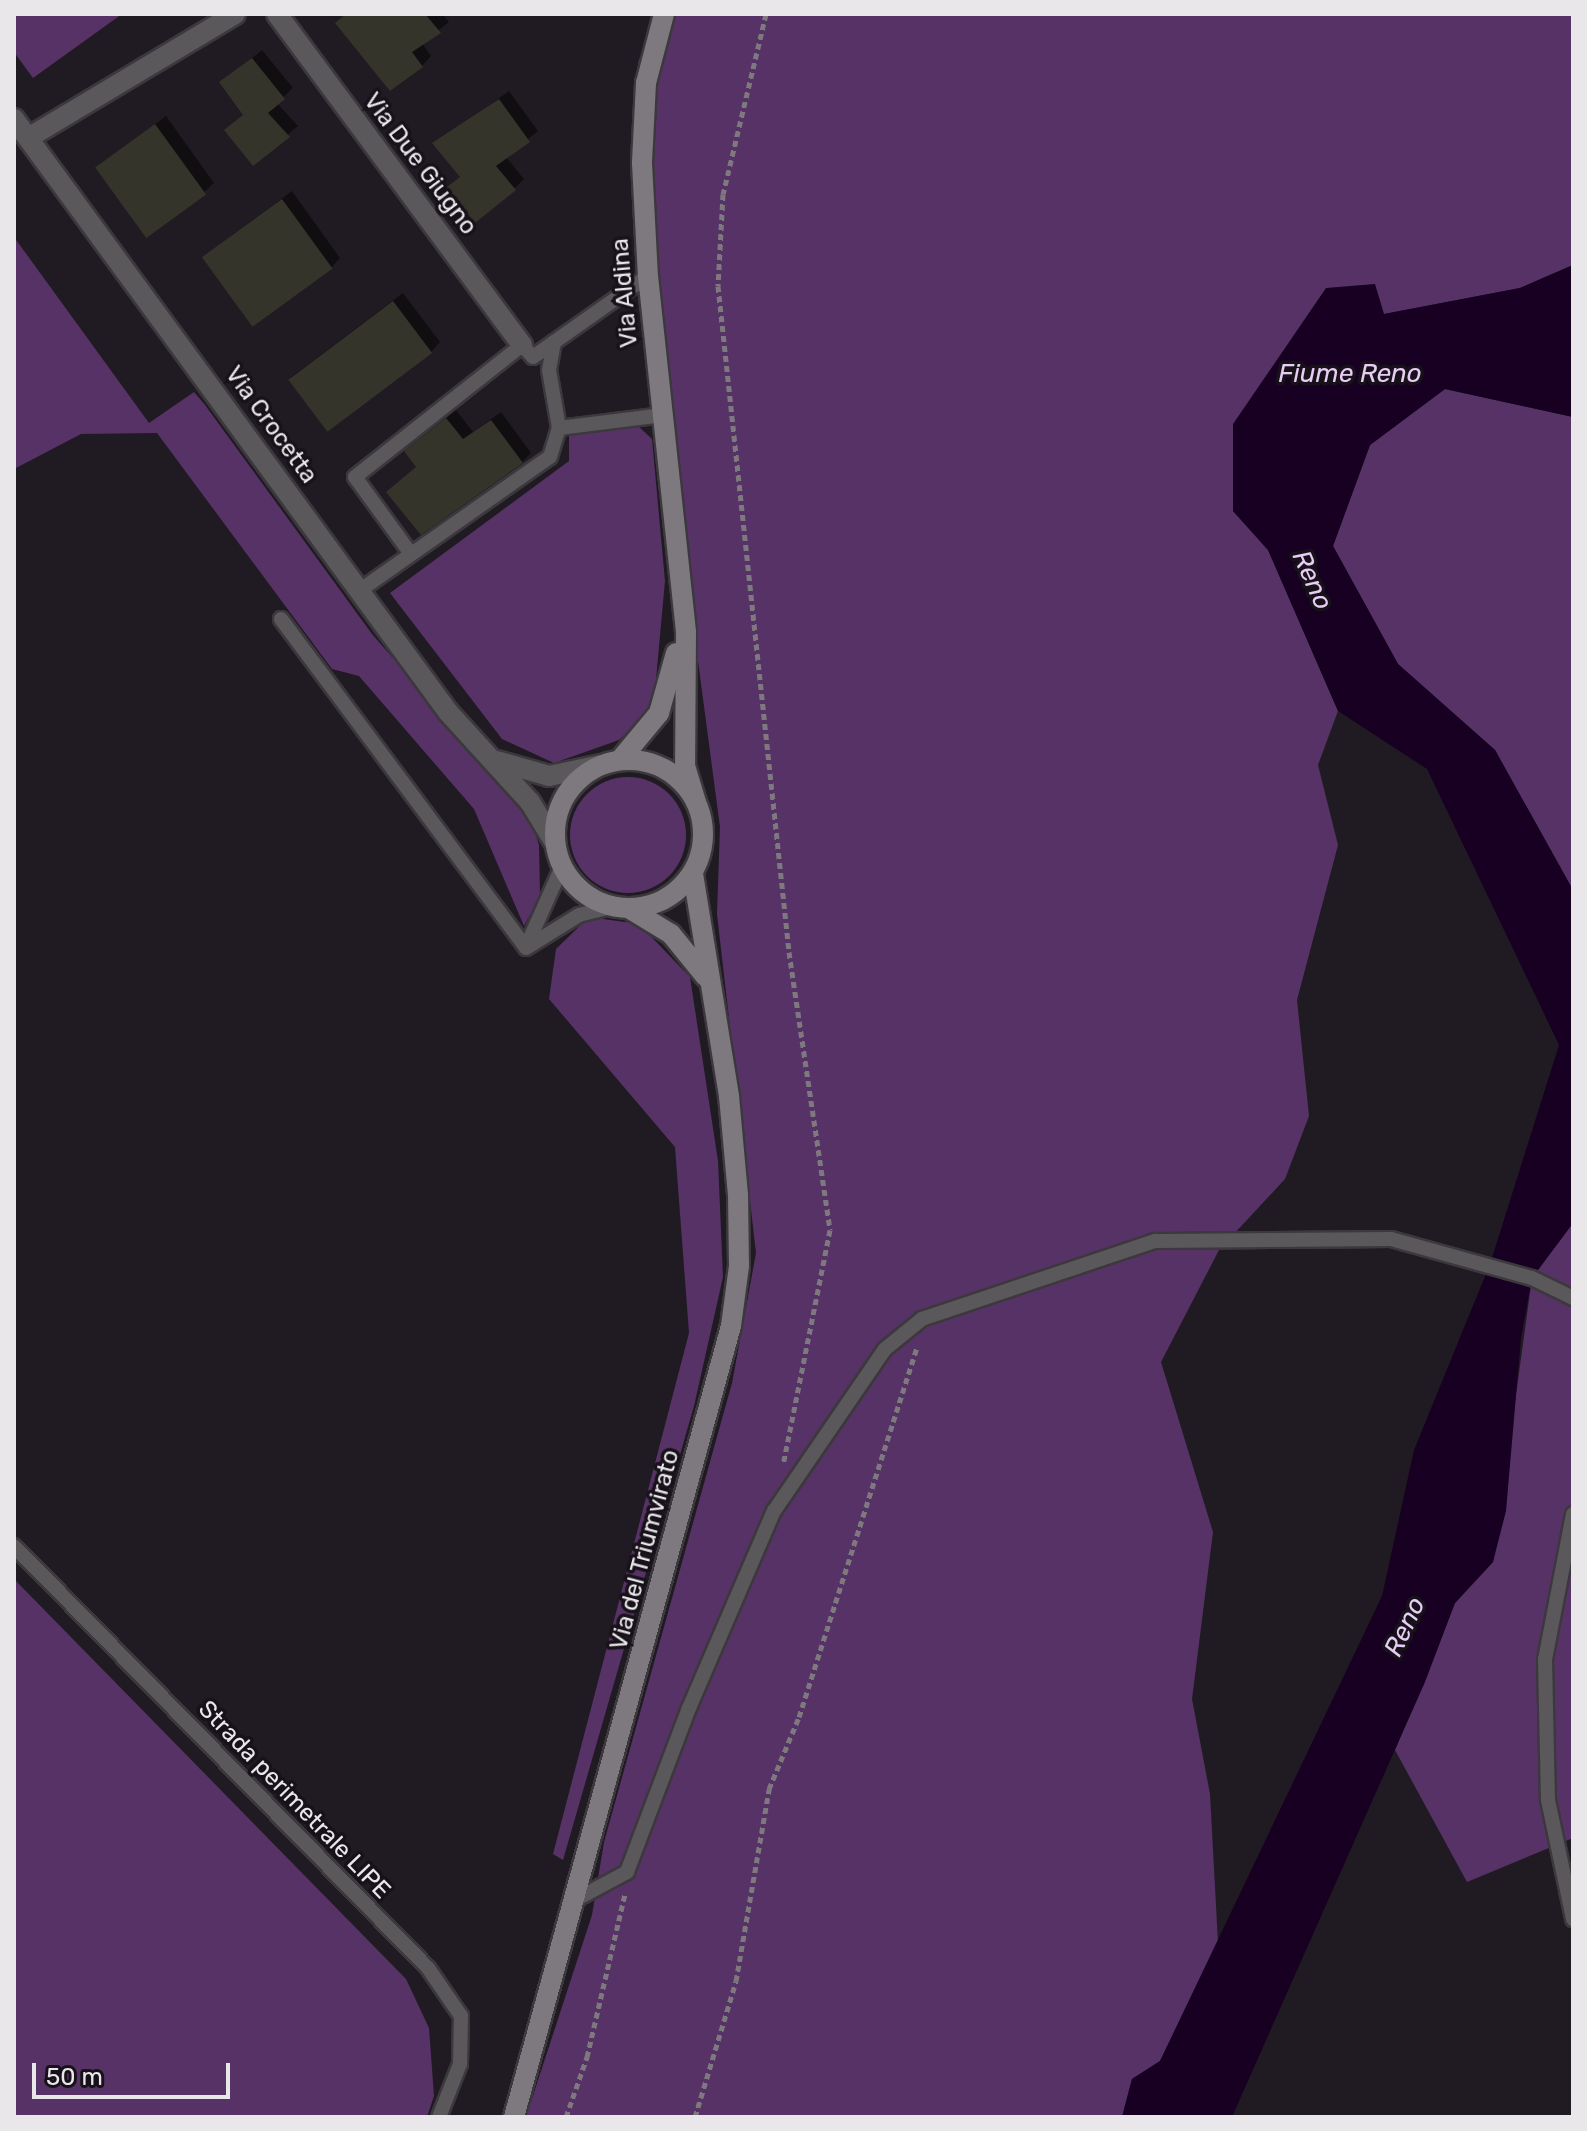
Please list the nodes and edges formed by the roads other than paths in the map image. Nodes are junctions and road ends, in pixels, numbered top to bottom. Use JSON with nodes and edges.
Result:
{"nodes":[{"id":1,"x":235,"y":14,"type":"edge"},
{"id":2,"x":277,"y":14,"type":"edge"},
{"id":3,"x":664,"y":14,"type":"edge"},
{"id":4,"x":14,"y":119,"type":"edge"},
{"id":5,"x":28,"y":138,"type":"junction"},
{"id":6,"x":648,"y":276,"type":"junction"},
{"id":7,"x":554,"y":342,"type":"junction"},
{"id":8,"x":522,"y":345,"type":"junction"},
{"id":9,"x":663,"y":415,"type":"junction"},
{"id":10,"x":559,"y":428,"type":"junction"},
{"id":11,"x":411,"y":554,"type":"junction"},
{"id":12,"x":680,"y":569,"type":"junction"},
{"id":13,"x":359,"y":591,"type":"junction"},
{"id":14,"x":281,"y":619,"type":"dead end"},
{"id":15,"x":491,"y":757,"type":"junction"},
{"id":16,"x":610,"y":763,"type":"junction"},
{"id":17,"x":696,"y":802,"type":"junction"},
{"id":18,"x":555,"y":843,"type":"junction"},
{"id":19,"x":562,"y":867,"type":"junction"},
{"id":20,"x":693,"y":873,"type":"junction"},
{"id":21,"x":621,"y":908,"type":"junction"},
{"id":22,"x":526,"y":948,"type":"junction"},
{"id":23,"x":711,"y":985,"type":"junction"},
{"id":24,"x":1573,"y":1298,"type":"edge"},
{"id":25,"x":1573,"y":1514,"type":"edge"},
{"id":26,"x":14,"y":1546,"type":"edge"},
{"id":27,"x":573,"y":1901,"type":"junction"},
{"id":28,"x":1573,"y":1919,"type":"edge"},
{"id":29,"x":439,"y":2117,"type":"edge"},
{"id":30,"x":514,"y":2117,"type":"edge"}],
"edges":[{"from":1,"to":5,"type":"street"},
{"from":2,"to":8,"type":"street","name":"Via Due Giugno"},
{"from":3,"to":6,"type":"street","name":"Via Aldina"},
{"from":4,"to":5,"type":"street","name":"Via Crocetta"},
{"from":5,"to":13,"type":"street","name":"Via Crocetta"},
{"from":6,"to":7,"type":"lane"},
{"from":6,"to":9,"type":"street","name":"Via Aldina"},
{"from":7,"to":8,"type":"lane"},
{"from":7,"to":10,"type":"lane"},
{"from":8,"to":11,"type":"lane"},
{"from":9,"to":10,"type":"lane"},
{"from":9,"to":12,"type":"street","name":"Via Aldina"},
{"from":10,"to":11,"type":"lane"},
{"from":11,"to":13,"type":"lane"},
{"from":12,"to":16,"type":"street","name":"Via Aldina"},
{"from":12,"to":17,"type":"street","name":"Via Aldina"},
{"from":13,"to":15,"type":"street","name":"Via Crocetta"},
{"from":14,"to":22,"type":"lane"},
{"from":15,"to":16,"type":"street","name":"Via Crocetta"},
{"from":15,"to":18,"type":"street","name":"Via Crocetta"},
{"from":16,"to":17,"type":"street"},
{"from":16,"to":18,"type":"street"},
{"from":17,"to":20,"type":"street"},
{"from":18,"to":19,"type":"street"},
{"from":19,"to":21,"type":"street"},
{"from":19,"to":22,"type":"lane"},
{"from":20,"to":21,"type":"street"},
{"from":20,"to":23,"type":"street","name":"Via del Triumvirato"},
{"from":21,"to":22,"type":"lane"},
{"from":21,"to":23,"type":"street"},
{"from":23,"to":27,"type":"street","name":"Via del Triumvirato"},
{"from":24,"to":27,"type":"lane"},
{"from":25,"to":28,"type":"lane"},
{"from":26,"to":29,"type":"lane","name":"Strada perimetrale LIPE"},
{"from":27,"to":30,"type":"street","name":"Via del Triumvirato"}]}
